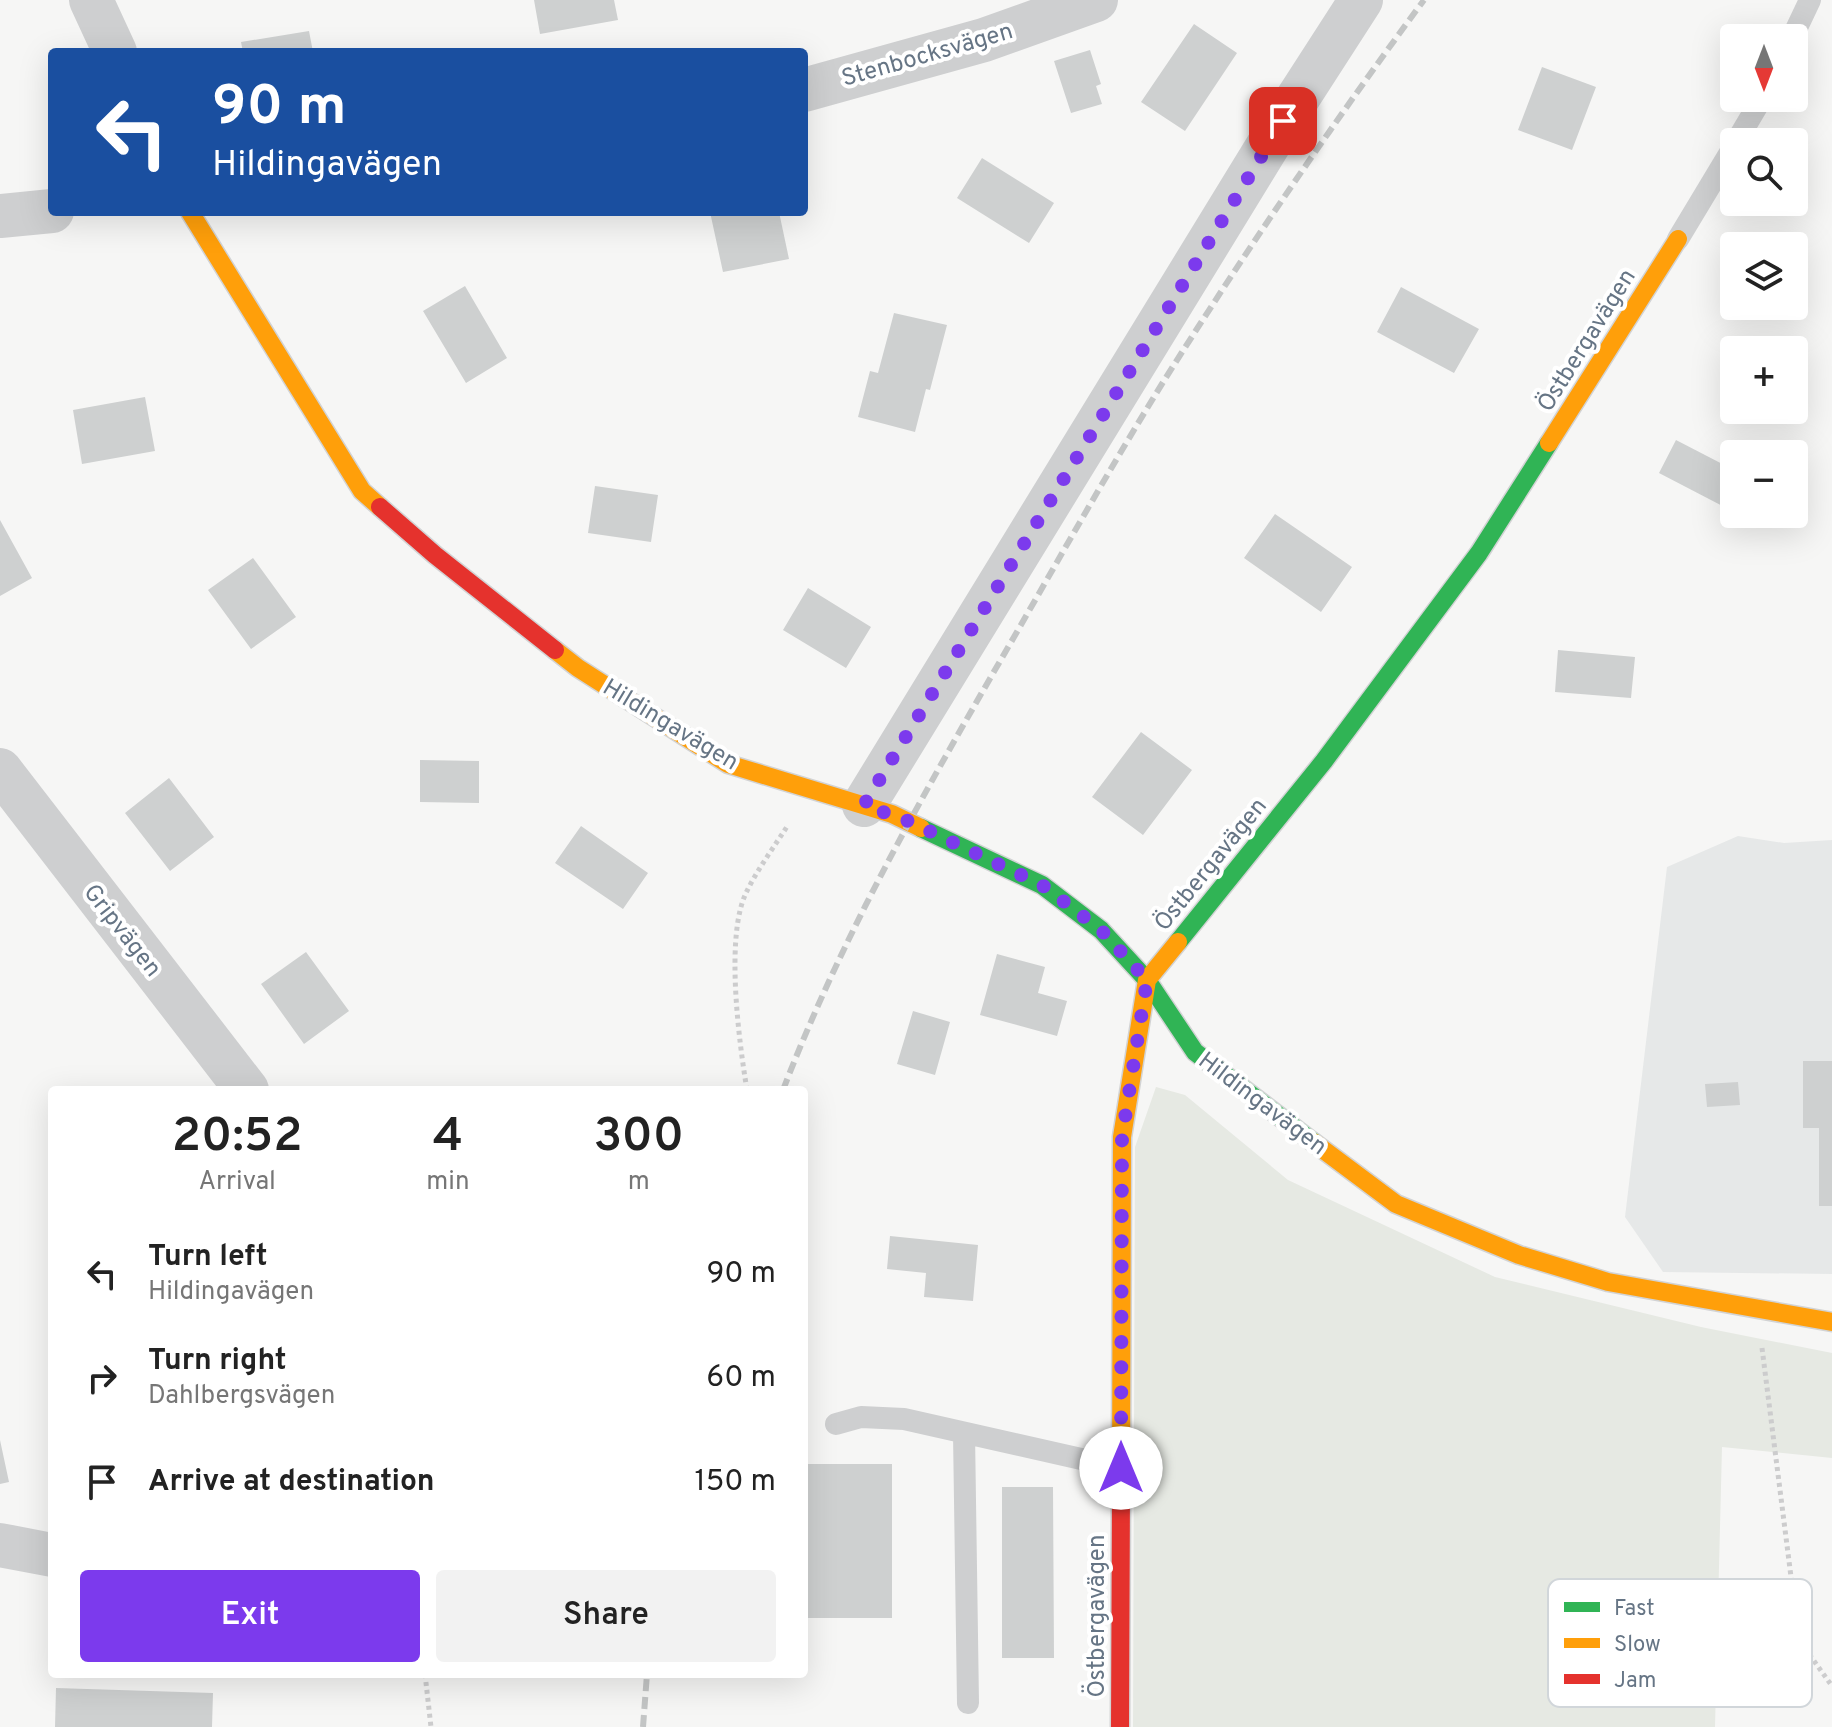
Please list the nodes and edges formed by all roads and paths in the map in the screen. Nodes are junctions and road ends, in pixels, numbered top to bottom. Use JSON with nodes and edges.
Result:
{"nodes":[{"id":1,"x":91,"y":0,"type":"edge"},
{"id":2,"x":1096,"y":0,"type":"edge"},
{"id":3,"x":1361,"y":0,"type":"edge"},
{"id":4,"x":1810,"y":0,"type":"edge"},
{"id":5,"x":1799,"y":24,"type":"edge"},
{"id":6,"x":113,"y":48,"type":"edge"},
{"id":7,"x":808,"y":89,"type":"edge"},
{"id":8,"x":1720,"y":169,"type":"edge"},
{"id":9,"x":48,"y":211,"type":"edge"},
{"id":10,"x":0,"y":216,"type":"edge"},
{"id":11,"x":192,"y":216,"type":"edge"},
{"id":12,"x":1678,"y":239,"type":"joint"},
{"id":13,"x":0,"y":770,"type":"edge"},
{"id":14,"x":810,"y":789,"type":"junction"},
{"id":15,"x":864,"y":805,"type":"junction"},
{"id":16,"x":1147,"y":980,"type":"junction"},
{"id":17,"x":244,"y":1086,"type":"edge"},
{"id":18,"x":746,"y":1086,"type":"edge"},
{"id":19,"x":1763,"y":1310,"type":"junction"},
{"id":20,"x":1832,"y":1322,"type":"edge"},
{"id":21,"x":836,"y":1424,"type":"dead end"},
{"id":22,"x":964,"y":1433,"type":"junction"},
{"id":23,"x":1121,"y":1468,"type":"junction"},
{"id":24,"x":0,"y":1545,"type":"edge"},
{"id":25,"x":48,"y":1554,"type":"edge"},
{"id":26,"x":1791,"y":1579,"type":"edge"},
{"id":27,"x":1812,"y":1658,"type":"edge"},
{"id":28,"x":425,"y":1678,"type":"edge"},
{"id":29,"x":1832,"y":1686,"type":"edge"},
{"id":30,"x":968,"y":1703,"type":"dead end"},
{"id":31,"x":431,"y":1727,"type":"edge"},
{"id":32,"x":1120,"y":1727,"type":"edge"}],
"edges":[{"from":1,"to":6,"type":"street"},
{"from":2,"to":7,"type":"street","name":"Stenbocksvägen"},
{"from":3,"to":15,"type":"street"},
{"from":4,"to":5,"type":"lane"},
{"from":8,"to":12,"type":"lane"},
{"from":9,"to":10,"type":"street"},
{"from":11,"to":14,"type":"street","name":"Hildingavägen"},
{"from":12,"to":16,"type":"street","name":"Östbergavägen"},
{"from":13,"to":17,"type":"street","name":"Gripvägen"},
{"from":14,"to":15,"type":"street","name":"Hildingavägen"},
{"from":14,"to":18,"type":"path"},
{"from":15,"to":16,"type":"street","name":"Hildingavägen"},
{"from":16,"to":19,"type":"street","name":"Hildingavägen"},
{"from":16,"to":23,"type":"street","name":"Östbergavägen"},
{"from":19,"to":20,"type":"street","name":"Hildingavägen"},
{"from":19,"to":26,"type":"path"},
{"from":21,"to":22,"type":"lane"},
{"from":22,"to":23,"type":"lane"},
{"from":22,"to":30,"type":"lane"},
{"from":23,"to":32,"type":"street","name":"Östbergavägen"},
{"from":24,"to":25,"type":"street"},
{"from":27,"to":29,"type":"path"},
{"from":28,"to":31,"type":"path"}]}
